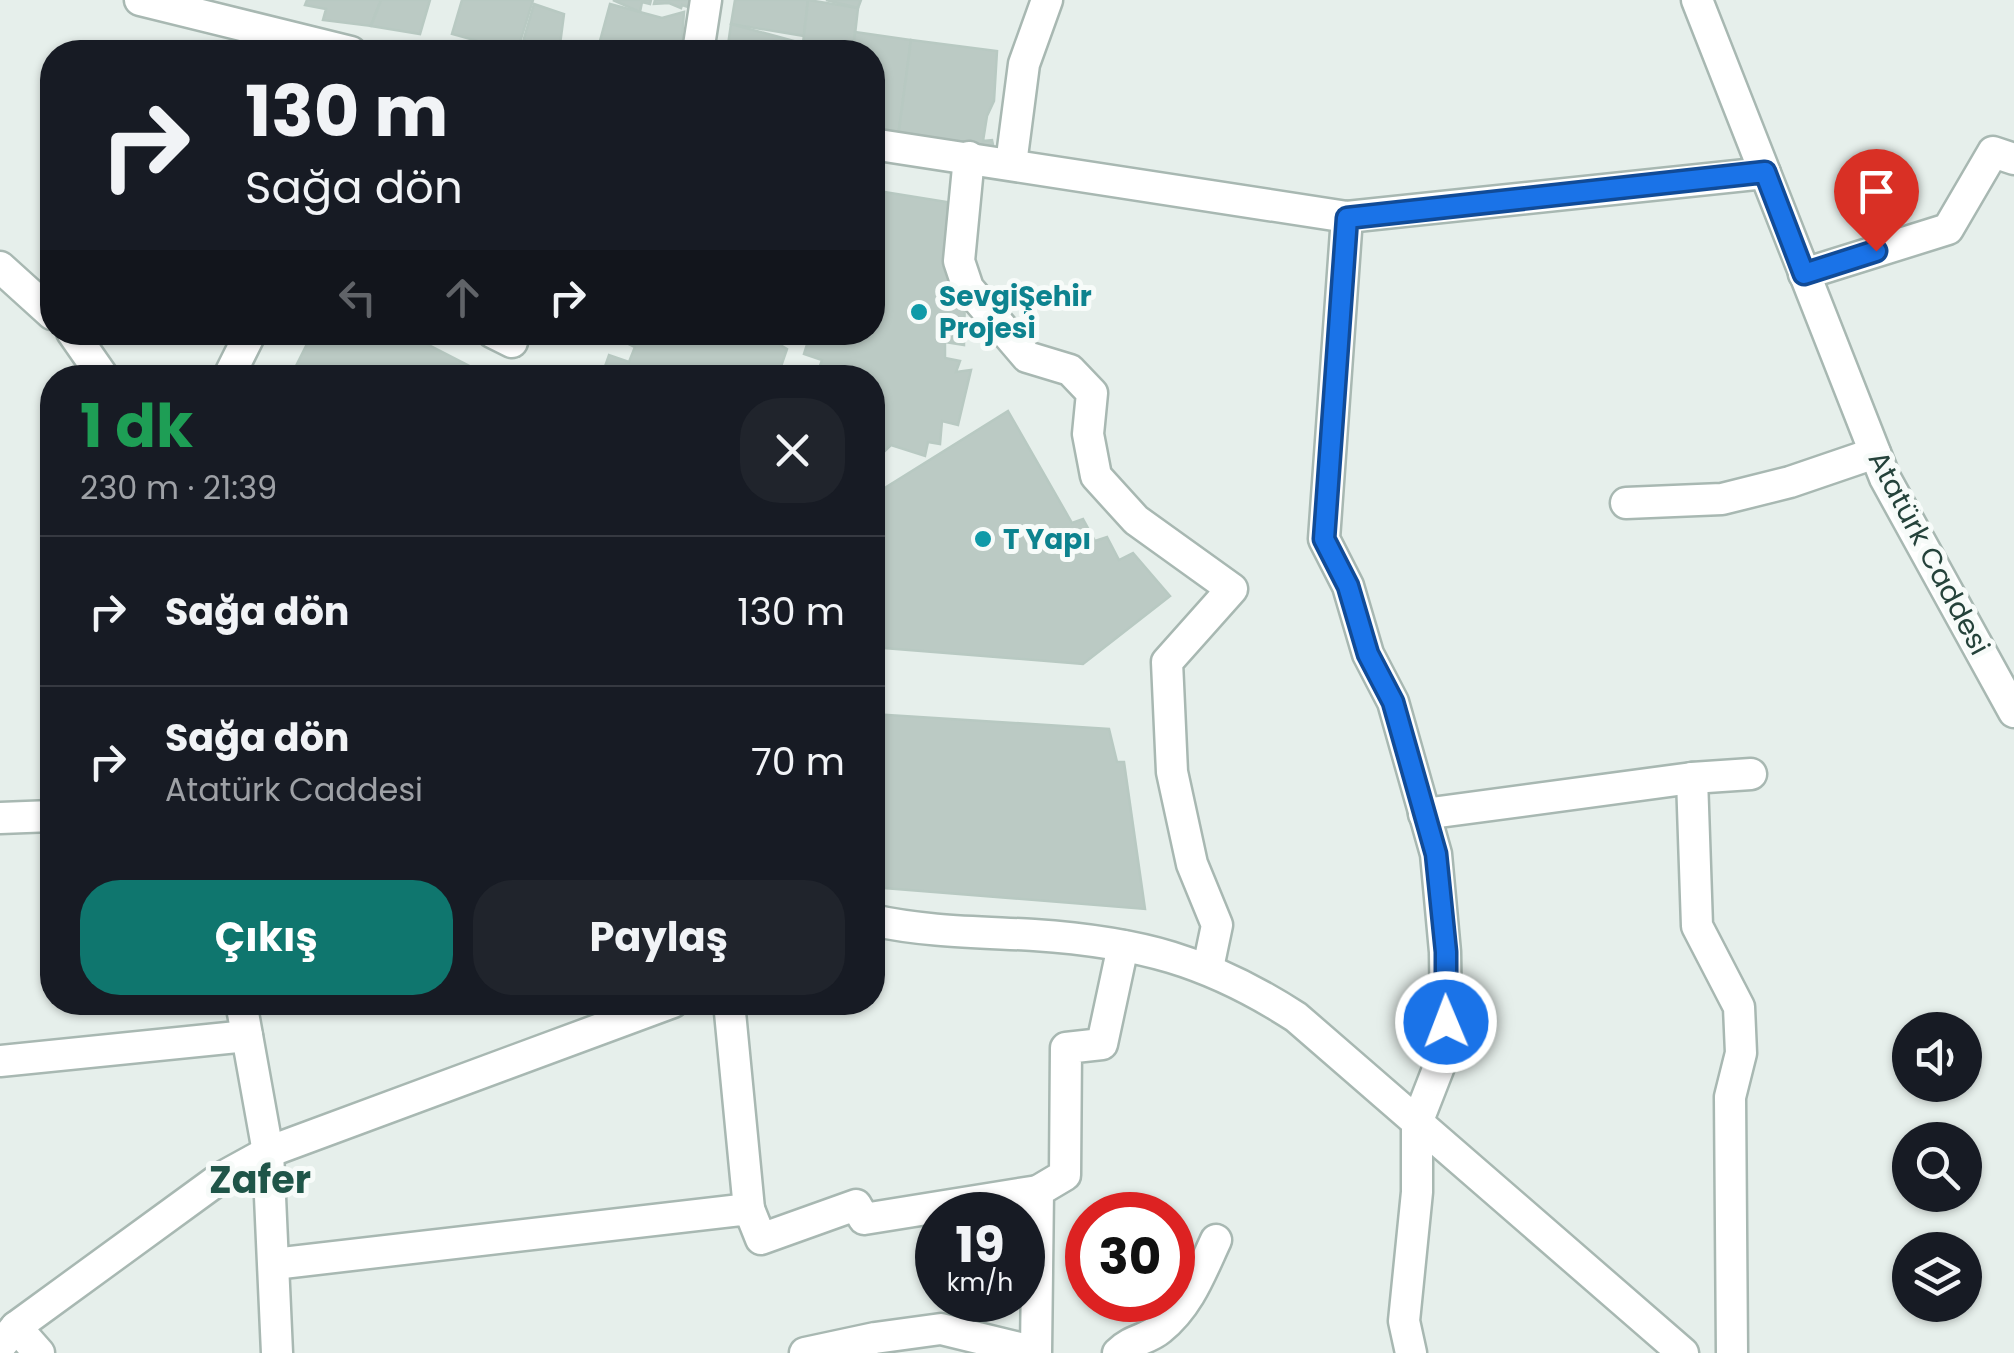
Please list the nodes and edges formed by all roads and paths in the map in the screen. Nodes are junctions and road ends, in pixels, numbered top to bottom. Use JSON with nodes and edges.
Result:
{"nodes":[{"id":1,"x":140,"y":0,"type":"edge"},
{"id":2,"x":706,"y":0,"type":"edge"},
{"id":3,"x":1047,"y":0,"type":"edge"},
{"id":4,"x":1697,"y":0,"type":"edge"},
{"id":5,"x":302,"y":40,"type":"edge"},
{"id":6,"x":700,"y":40,"type":"edge"},
{"id":7,"x":885,"y":146,"type":"edge"},
{"id":8,"x":968,"y":158,"type":"junction"},
{"id":9,"x":2014,"y":159,"type":"edge"},
{"id":10,"x":1011,"y":164,"type":"junction"},
{"id":11,"x":1765,"y":172,"type":"junction"},
{"id":12,"x":1347,"y":218,"type":"junction"},
{"id":13,"x":0,"y":267,"type":"edge"},
{"id":14,"x":1804,"y":274,"type":"junction"},
{"id":15,"x":40,"y":303,"type":"edge"},
{"id":16,"x":1875,"y":453,"type":"junction"},
{"id":17,"x":1626,"y":503,"type":"dead end"},
{"id":18,"x":2014,"y":712,"type":"edge"},
{"id":19,"x":1751,"y":774,"type":"dead end"},
{"id":20,"x":1692,"y":778,"type":"junction"},
{"id":21,"x":1424,"y":814,"type":"junction"},
{"id":22,"x":40,"y":816,"type":"edge"},
{"id":23,"x":0,"y":818,"type":"edge"},
{"id":24,"x":885,"y":925,"type":"edge"},
{"id":25,"x":1123,"y":946,"type":"junction"},
{"id":26,"x":1208,"y":968,"type":"junction"},
{"id":27,"x":243,"y":1015,"type":"edge"},
{"id":28,"x":638,"y":1015,"type":"edge"},
{"id":29,"x":730,"y":1015,"type":"edge"},
{"id":30,"x":247,"y":1036,"type":"junction"},
{"id":31,"x":0,"y":1061,"type":"edge"},
{"id":32,"x":1418,"y":1123,"type":"junction"},
{"id":33,"x":268,"y":1152,"type":"junction"},
{"id":34,"x":1038,"y":1191,"type":"junction"},
{"id":35,"x":749,"y":1208,"type":"junction"},
{"id":36,"x":1216,"y":1240,"type":"dead end"},
{"id":37,"x":274,"y":1264,"type":"junction"},
{"id":38,"x":4,"y":1341,"type":"edge"},
{"id":39,"x":1038,"y":1352,"type":"edge"},
{"id":40,"x":39,"y":1353,"type":"edge"},
{"id":41,"x":277,"y":1353,"type":"edge"},
{"id":42,"x":805,"y":1353,"type":"edge"},
{"id":43,"x":1118,"y":1353,"type":"edge"},
{"id":44,"x":1411,"y":1353,"type":"edge"},
{"id":45,"x":1683,"y":1353,"type":"edge"},
{"id":46,"x":1732,"y":1353,"type":"edge"}],
"edges":[{"from":1,"to":5,"type":"street"},
{"from":2,"to":6,"type":"street"},
{"from":3,"to":10,"type":"street"},
{"from":4,"to":11,"type":"street","name":"Atatürk Caddesi"},
{"from":7,"to":8,"type":"street"},
{"from":8,"to":10,"type":"street"},
{"from":8,"to":26,"type":"street"},
{"from":9,"to":14,"type":"street"},
{"from":10,"to":12,"type":"street"},
{"from":11,"to":12,"type":"street"},
{"from":11,"to":14,"type":"street","name":"Atatürk Caddesi"},
{"from":12,"to":21,"type":"street"},
{"from":13,"to":15,"type":"street"},
{"from":14,"to":16,"type":"street","name":"Atatürk Caddesi"},
{"from":16,"to":17,"type":"street"},
{"from":16,"to":18,"type":"street","name":"Atatürk Caddesi"},
{"from":19,"to":20,"type":"street"},
{"from":20,"to":21,"type":"street"},
{"from":20,"to":46,"type":"street"},
{"from":21,"to":32,"type":"street"},
{"from":22,"to":23,"type":"street"},
{"from":24,"to":25,"type":"street"},
{"from":25,"to":26,"type":"street"},
{"from":25,"to":34,"type":"street"},
{"from":26,"to":32,"type":"street"},
{"from":27,"to":30,"type":"street"},
{"from":28,"to":33,"type":"street"},
{"from":29,"to":35,"type":"street"},
{"from":30,"to":31,"type":"street"},
{"from":30,"to":33,"type":"street"},
{"from":32,"to":44,"type":"street"},
{"from":32,"to":45,"type":"street"},
{"from":33,"to":37,"type":"street"},
{"from":33,"to":38,"type":"street"},
{"from":34,"to":35,"type":"street"},
{"from":34,"to":39,"type":"street"},
{"from":35,"to":37,"type":"street"},
{"from":36,"to":43,"type":"street"},
{"from":37,"to":41,"type":"street"},
{"from":38,"to":40,"type":"street"},
{"from":39,"to":42,"type":"street"}]}
